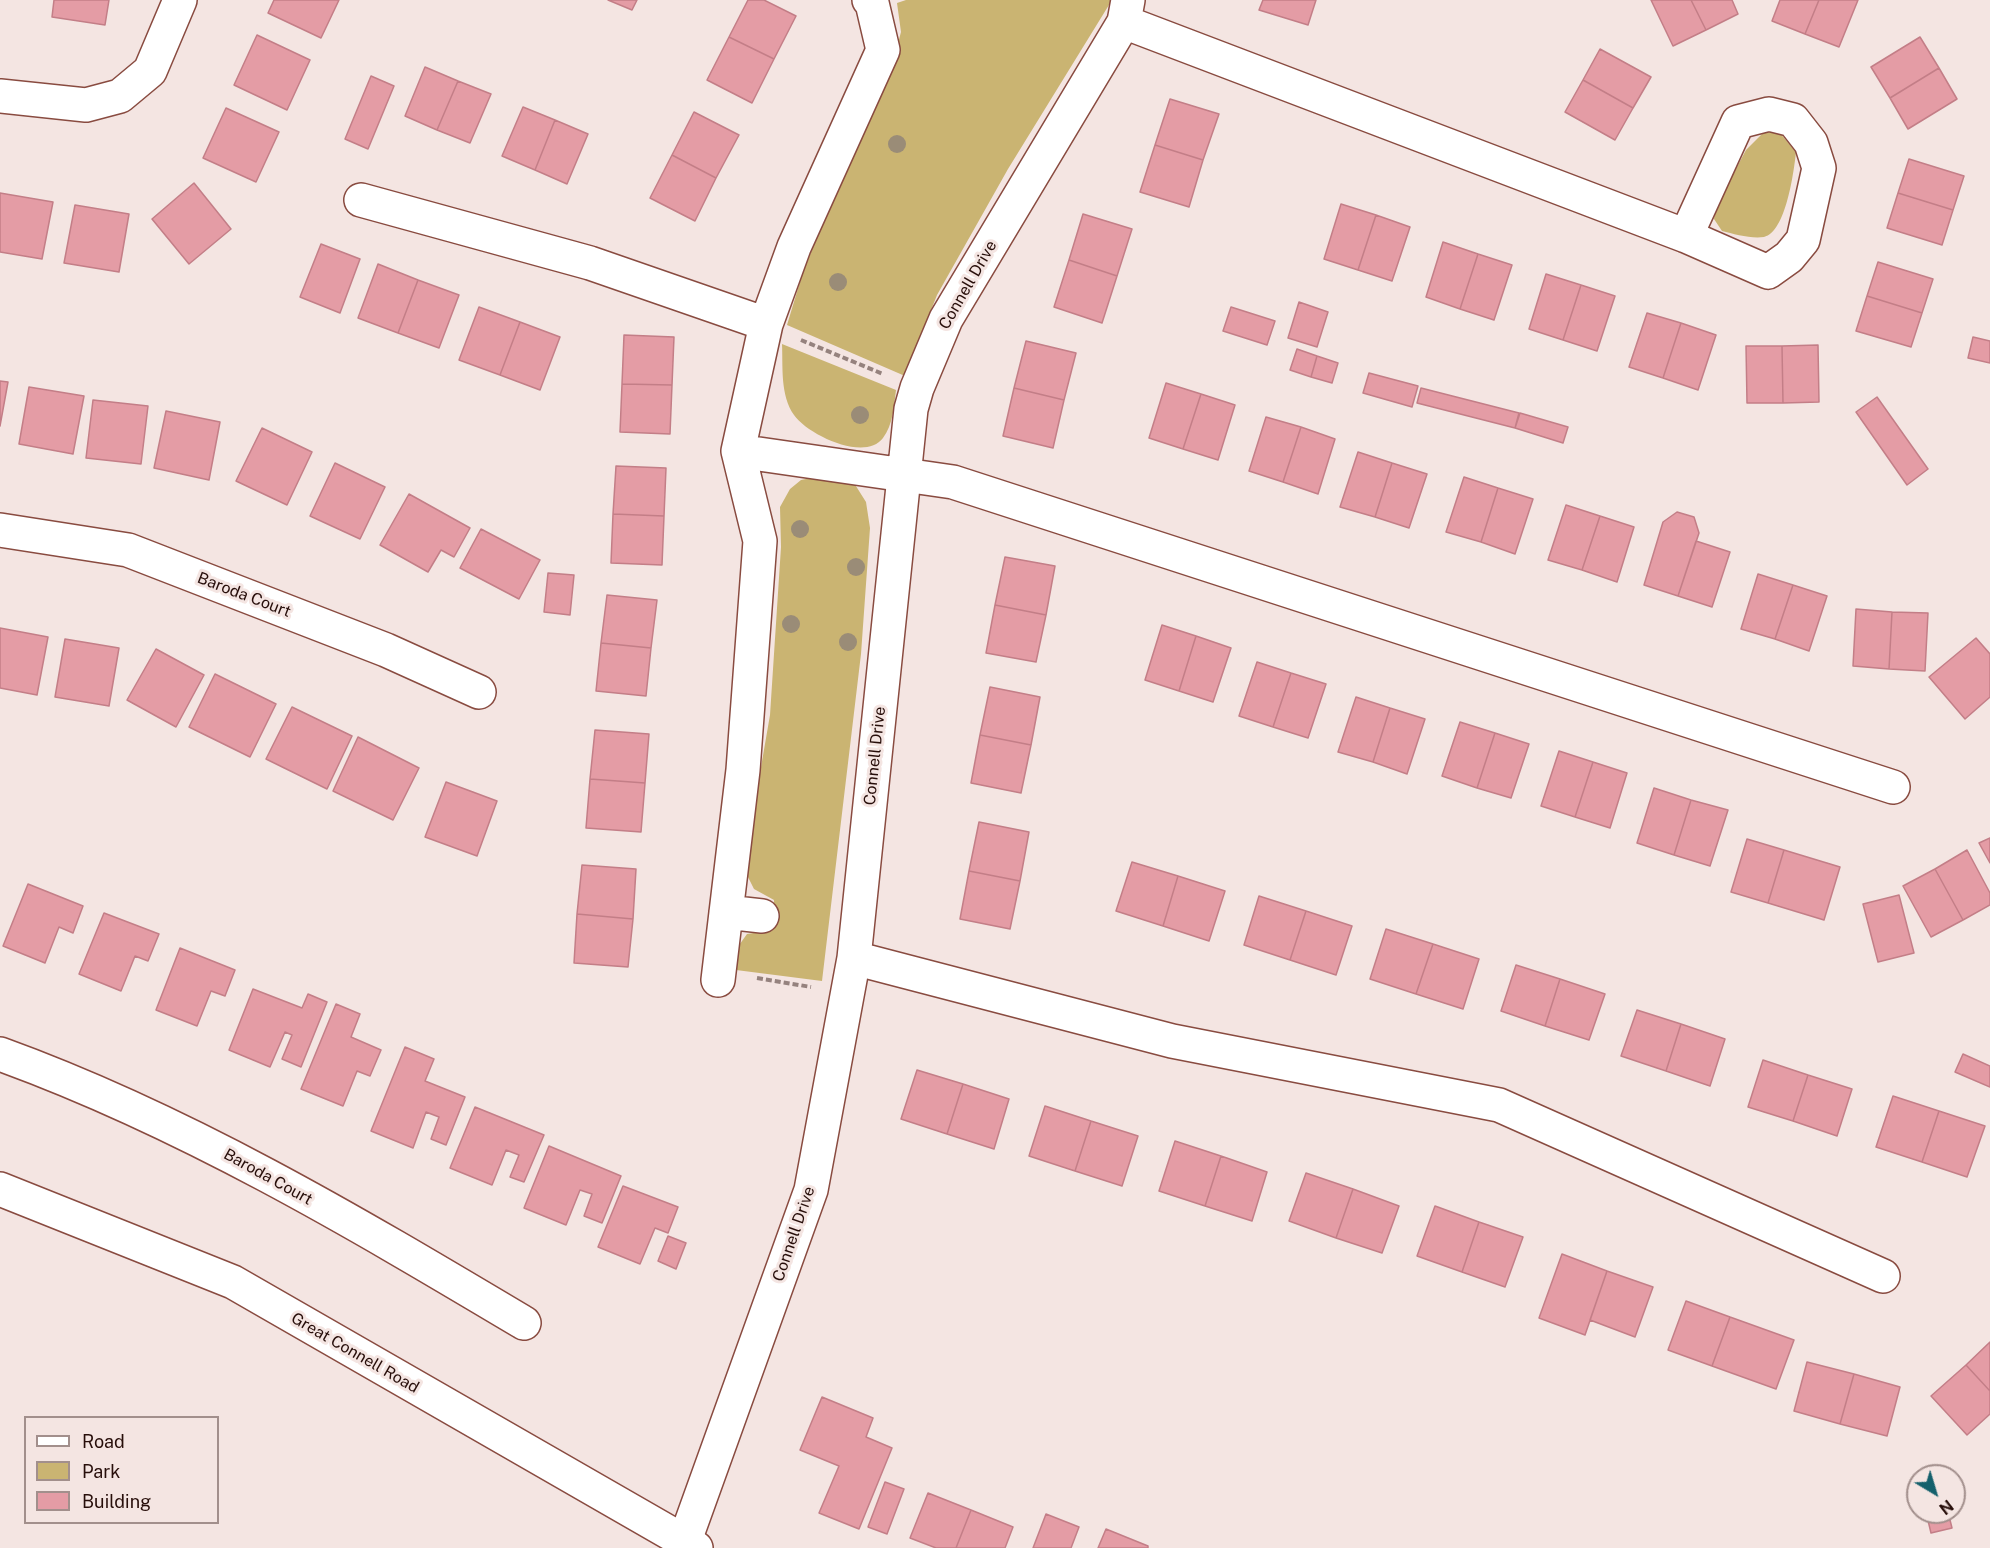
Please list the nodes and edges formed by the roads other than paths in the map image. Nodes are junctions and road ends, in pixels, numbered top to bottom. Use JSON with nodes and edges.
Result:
{"nodes":[{"id":1,"x":180,"y":0,"type":"edge"},
{"id":2,"x":869,"y":0,"type":"edge"},
{"id":3,"x":1126,"y":11,"type":"edge"},
{"id":4,"x":0,"y":96,"type":"edge"},
{"id":5,"x":361,"y":200,"type":"dead end"},
{"id":6,"x":1686,"y":236,"type":"junction"},
{"id":7,"x":766,"y":324,"type":"junction"},
{"id":8,"x":738,"y":451,"type":"junction"},
{"id":9,"x":904,"y":474,"type":"junction"},
{"id":10,"x":0,"y":530,"type":"edge"},
{"id":11,"x":478,"y":692,"type":"dead end"},
{"id":12,"x":1893,"y":787,"type":"dead end"},
{"id":13,"x":726,"y":912,"type":"junction"},
{"id":14,"x":762,"y":916,"type":"dead end"},
{"id":15,"x":854,"y":958,"type":"junction"},
{"id":16,"x":719,"y":976,"type":"road end"},
{"id":17,"x":0,"y":1054,"type":"edge"},
{"id":18,"x":0,"y":1189,"type":"edge"},
{"id":19,"x":1883,"y":1276,"type":"dead end"},
{"id":20,"x":524,"y":1323,"type":"dead end"},
{"id":21,"x":690,"y":1545,"type":"edge"}],
"edges":[{"from":1,"to":4,"type":"street"},
{"from":2,"to":7,"type":"street"},
{"from":3,"to":6,"type":"street"},
{"from":3,"to":9,"type":"street","name":"Connell Drive"},
{"from":5,"to":7,"type":"street"},
{"from":6,"to":6,"type":"street"},
{"from":7,"to":8,"type":"street"},
{"from":8,"to":9,"type":"street"},
{"from":8,"to":13,"type":"street"},
{"from":9,"to":12,"type":"street"},
{"from":9,"to":15,"type":"street","name":"Connell Drive"},
{"from":10,"to":11,"type":"street","name":"Baroda Court"},
{"from":13,"to":14,"type":"street"},
{"from":13,"to":16,"type":"street"},
{"from":15,"to":19,"type":"street"},
{"from":15,"to":21,"type":"street","name":"Connell Drive"},
{"from":17,"to":20,"type":"street","name":"Baroda Court"},
{"from":18,"to":21,"type":"street","name":"Great Connell Road"}]}
